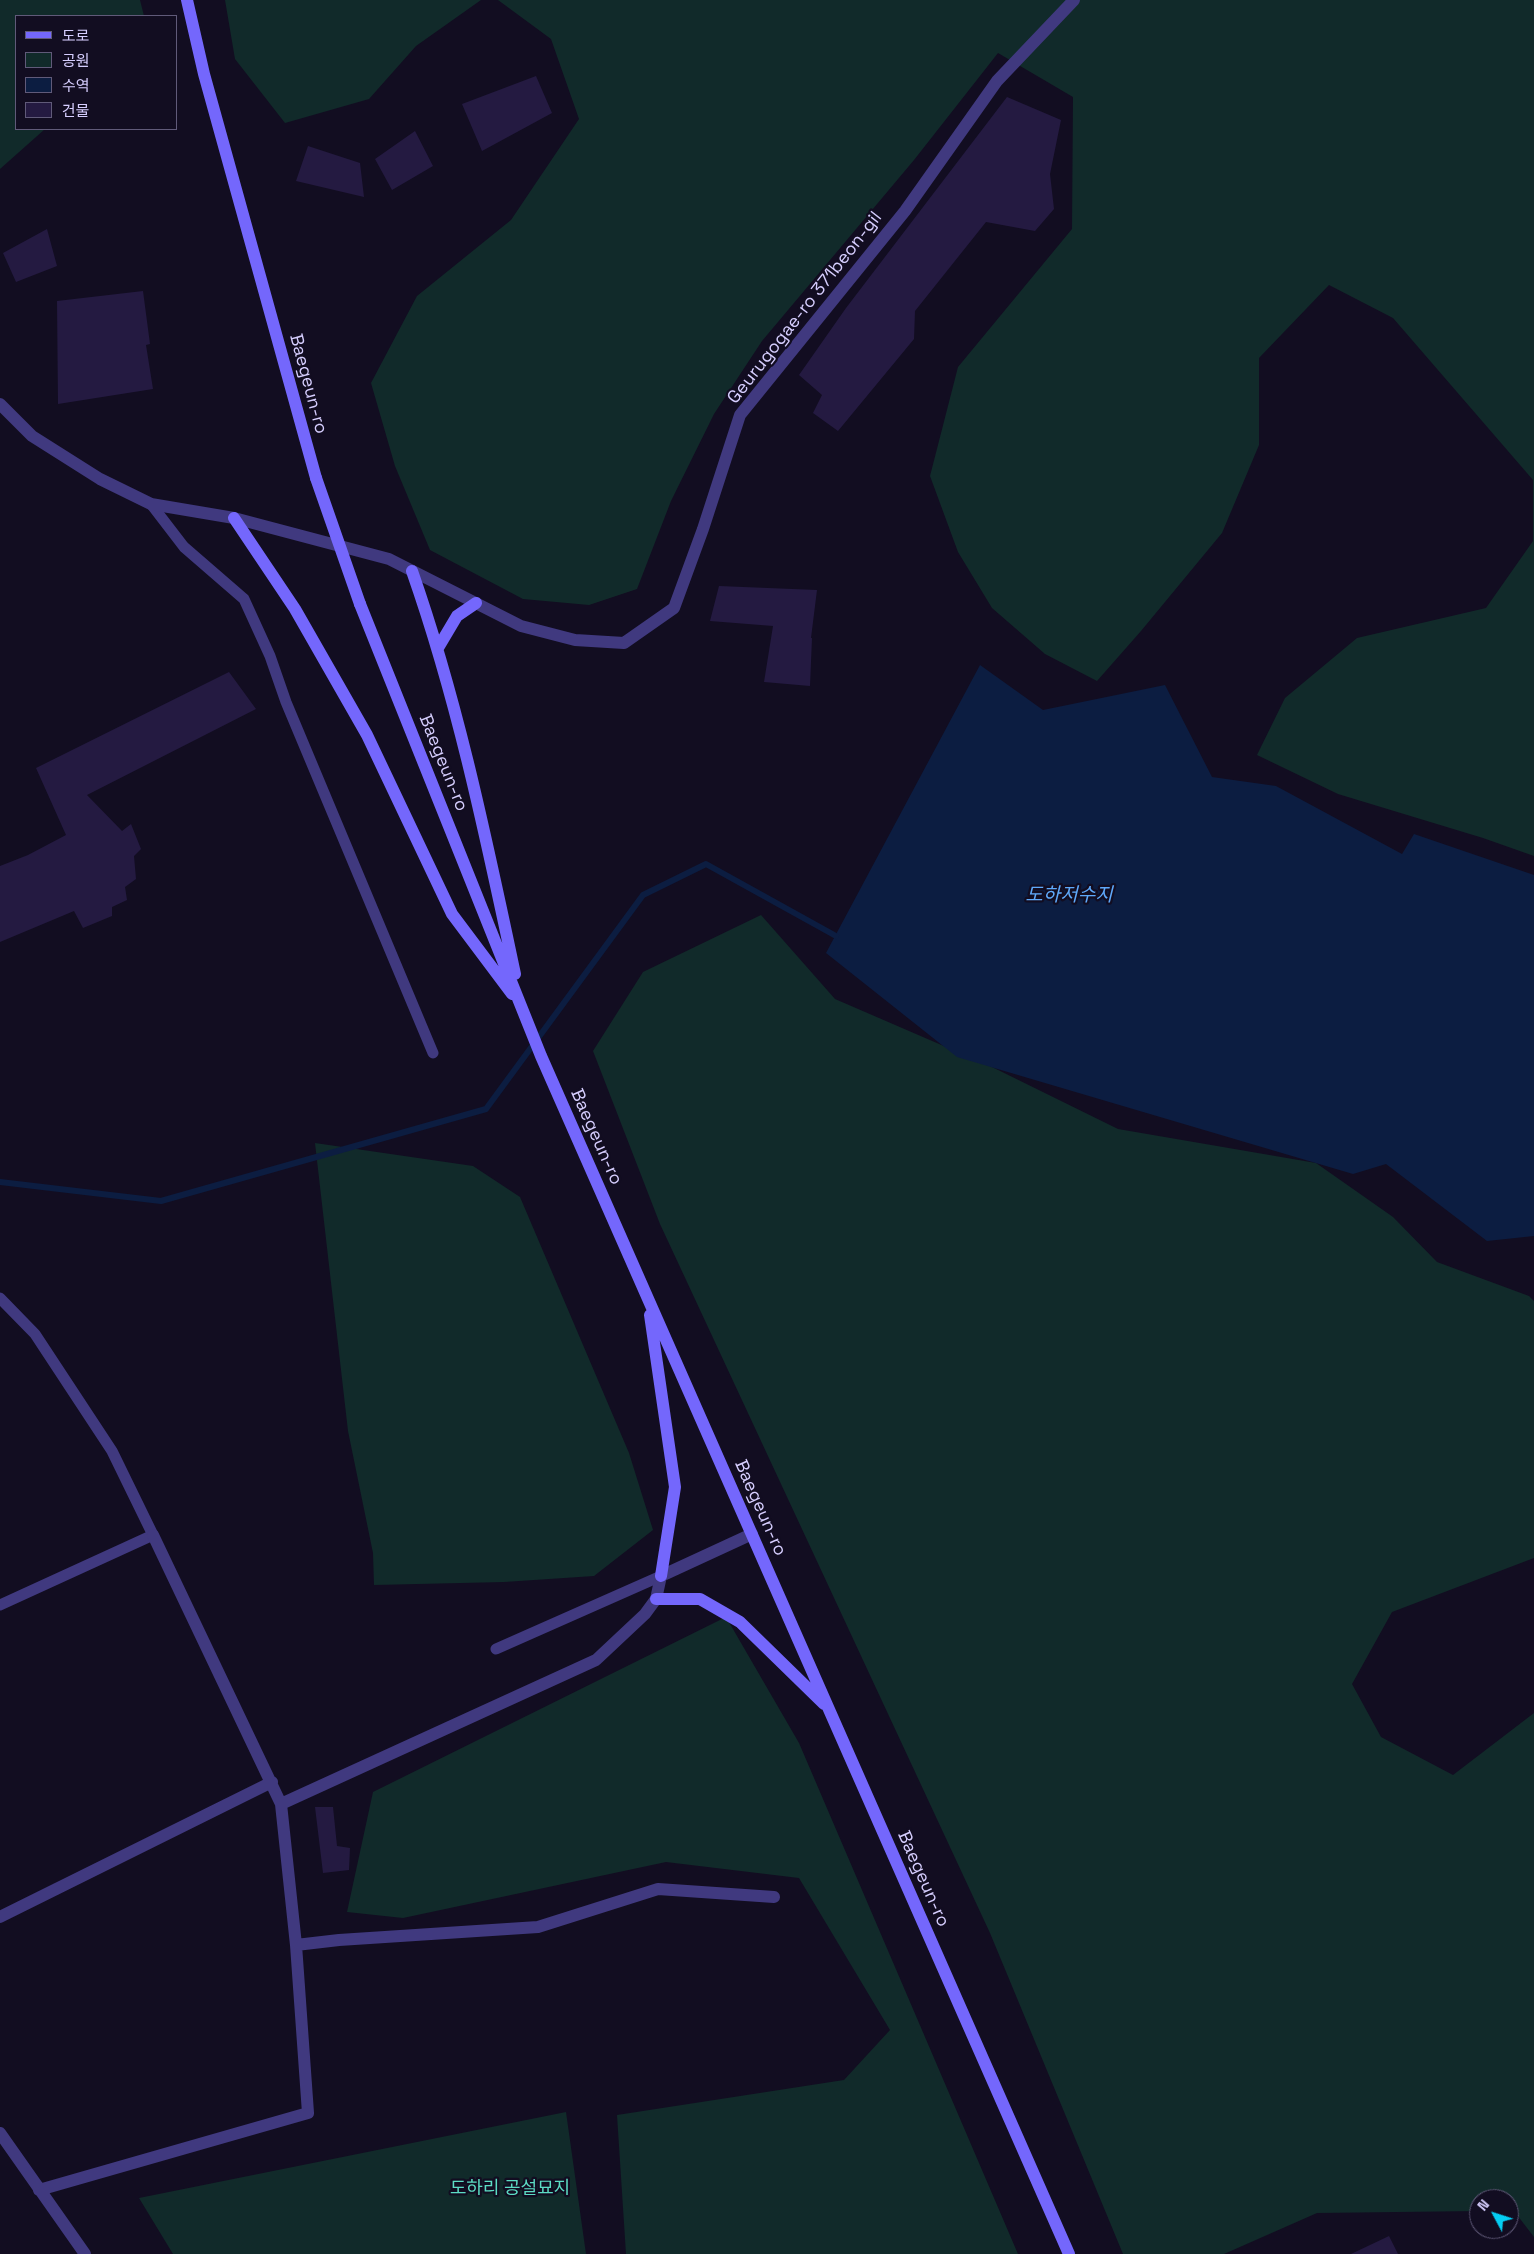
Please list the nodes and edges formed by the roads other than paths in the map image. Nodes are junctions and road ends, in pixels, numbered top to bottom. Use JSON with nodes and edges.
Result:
{"nodes":[{"id":1,"x":187,"y":0,"type":"edge"},
{"id":2,"x":1074,"y":0,"type":"edge"},
{"id":3,"x":0,"y":404,"type":"edge"},
{"id":4,"x":150,"y":504,"type":"junction"},
{"id":5,"x":234,"y":518,"type":"junction"},
{"id":6,"x":412,"y":571,"type":"junction"},
{"id":7,"x":476,"y":603,"type":"junction"},
{"id":8,"x":438,"y":648,"type":"junction"},
{"id":9,"x":523,"y":1008,"type":"junction"},
{"id":10,"x":433,"y":1053,"type":"dead end"},
{"id":11,"x":648,"y":1297,"type":"junction"},
{"id":12,"x":0,"y":1298,"type":"edge"},
{"id":13,"x":752,"y":1534,"type":"junction"},
{"id":14,"x":153,"y":1535,"type":"junction"},
{"id":15,"x":662,"y":1576,"type":"junction"},
{"id":16,"x":656,"y":1599,"type":"junction"},
{"id":17,"x":0,"y":1605,"type":"edge"},
{"id":18,"x":496,"y":1649,"type":"dead end"},
{"id":19,"x":828,"y":1708,"type":"junction"},
{"id":20,"x":272,"y":1782,"type":"junction"},
{"id":21,"x":281,"y":1804,"type":"junction"},
{"id":22,"x":774,"y":1897,"type":"dead end"},
{"id":23,"x":0,"y":1917,"type":"edge"},
{"id":24,"x":296,"y":1945,"type":"junction"},
{"id":25,"x":0,"y":2133,"type":"edge"},
{"id":26,"x":39,"y":2190,"type":"junction"},
{"id":27,"x":85,"y":2254,"type":"edge"},
{"id":28,"x":1069,"y":2254,"type":"edge"}],
"edges":[{"from":1,"to":9,"type":"main road","name":"Baegeun-ro","bridge":true},
{"from":2,"to":7,"type":"street","name":"Geurugogae-ro 371beon-gil"},
{"from":3,"to":4,"type":"street","name":"Geurugogae-ro 371beon-gil"},
{"from":4,"to":5,"type":"street","name":"Geurugogae-ro 371beon-gil"},
{"from":4,"to":10,"type":"lane"},
{"from":5,"to":6,"type":"street","name":"Geurugogae-ro 371beon-gil"},
{"from":5,"to":9,"type":"main road"},
{"from":6,"to":7,"type":"street","name":"Geurugogae-ro 371beon-gil"},
{"from":6,"to":8,"type":"main road"},
{"from":7,"to":8,"type":"main road"},
{"from":8,"to":9,"type":"main road"},
{"from":9,"to":11,"type":"main road","name":"Baegeun-ro"},
{"from":11,"to":13,"type":"main road","name":"Baegeun-ro"},
{"from":11,"to":15,"type":"main road"},
{"from":12,"to":14,"type":"lane"},
{"from":13,"to":15,"type":"street"},
{"from":13,"to":19,"type":"main road","name":"Baegeun-ro"},
{"from":14,"to":17,"type":"lane"},
{"from":14,"to":20,"type":"street"},
{"from":15,"to":16,"type":"street"},
{"from":15,"to":18,"type":"lane"},
{"from":16,"to":19,"type":"main road"},
{"from":16,"to":21,"type":"street"},
{"from":19,"to":28,"type":"main road","name":"Baegeun-ro"},
{"from":20,"to":21,"type":"street"},
{"from":20,"to":23,"type":"street"},
{"from":21,"to":24,"type":"street"},
{"from":22,"to":24,"type":"street"},
{"from":24,"to":26,"type":"street"},
{"from":25,"to":26,"type":"street"},
{"from":26,"to":27,"type":"street"}]}
